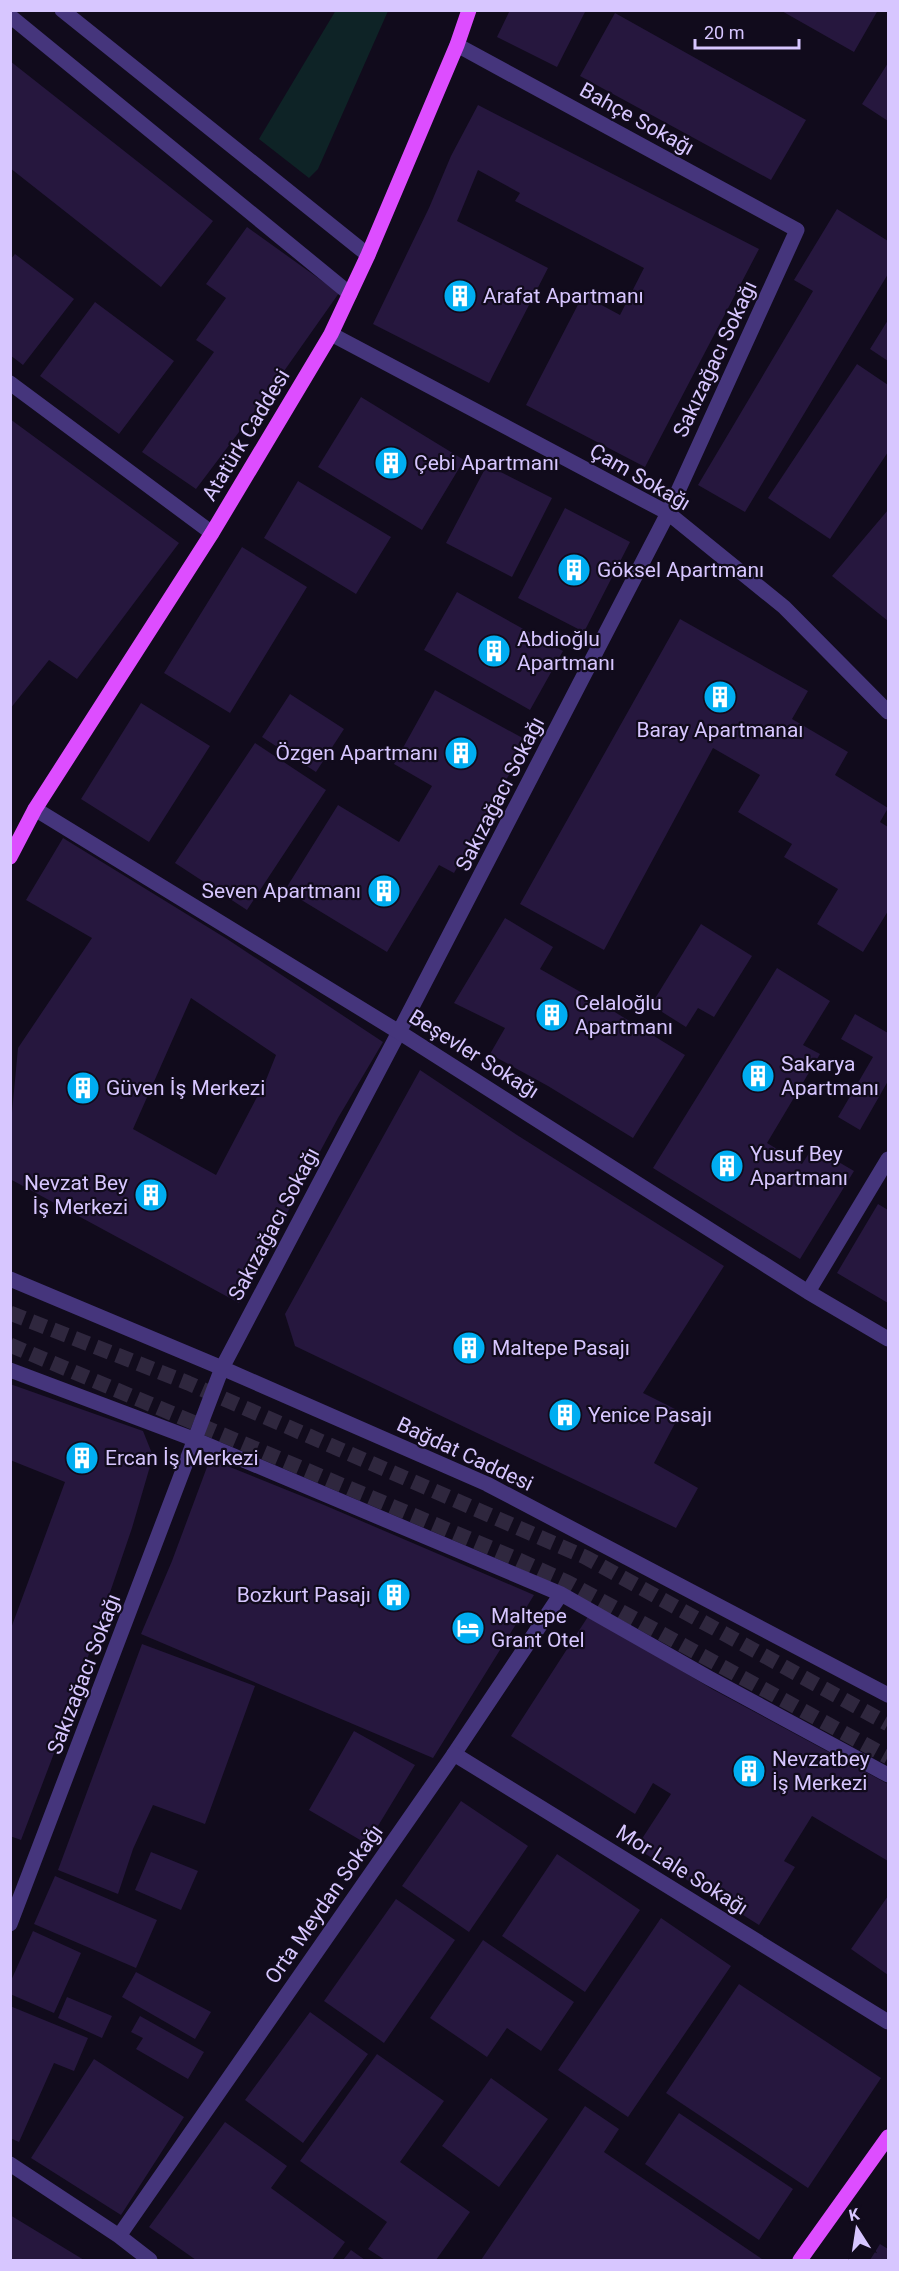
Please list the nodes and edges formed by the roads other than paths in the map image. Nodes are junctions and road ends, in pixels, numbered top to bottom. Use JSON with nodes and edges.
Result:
{"nodes":[{"id":1,"x":62,"y":10,"type":"edge"},
{"id":2,"x":469,"y":10,"type":"edge"},
{"id":3,"x":10,"y":16,"type":"edge"},
{"id":4,"x":457,"y":45,"type":"junction"},
{"id":5,"x":797,"y":230,"type":"joint"},
{"id":6,"x":368,"y":255,"type":"junction"},
{"id":7,"x":350,"y":294,"type":"junction"},
{"id":8,"x":331,"y":334,"type":"junction"},
{"id":9,"x":10,"y":383,"type":"edge"},
{"id":10,"x":668,"y":513,"type":"junction"},
{"id":11,"x":212,"y":533,"type":"junction"},
{"id":12,"x":888,"y":712,"type":"edge"},
{"id":13,"x":35,"y":809,"type":"junction"},
{"id":14,"x":10,"y":856,"type":"edge"},
{"id":15,"x":399,"y":1032,"type":"junction"},
{"id":16,"x":888,"y":1160,"type":"edge"},
{"id":17,"x":10,"y":1279,"type":"edge"},
{"id":18,"x":808,"y":1292,"type":"junction"},
{"id":19,"x":888,"y":1339,"type":"edge"},
{"id":20,"x":222,"y":1368,"type":"junction"},
{"id":21,"x":10,"y":1370,"type":"edge"},
{"id":22,"x":196,"y":1440,"type":"junction"},
{"id":23,"x":561,"y":1594,"type":"junction"},
{"id":24,"x":888,"y":1695,"type":"edge"},
{"id":25,"x":454,"y":1754,"type":"junction"},
{"id":26,"x":888,"y":1775,"type":"edge"},
{"id":27,"x":10,"y":1924,"type":"edge"},
{"id":28,"x":888,"y":2022,"type":"edge"},
{"id":29,"x":888,"y":2137,"type":"edge"},
{"id":30,"x":10,"y":2164,"type":"edge"},
{"id":31,"x":119,"y":2236,"type":"junction"},
{"id":32,"x":150,"y":2260,"type":"edge"},
{"id":33,"x":800,"y":2260,"type":"edge"}],
"edges":[{"from":1,"to":6,"type":"street"},
{"from":2,"to":4,"type":"main road","name":"Atatürk Caddesi"},
{"from":3,"to":7,"type":"street"},
{"from":4,"to":5,"type":"street","name":"Bahçe Sokağı"},
{"from":4,"to":6,"type":"main road","name":"Atatürk Caddesi"},
{"from":5,"to":10,"type":"street","name":"Sakızağacı Sokağı"},
{"from":6,"to":7,"type":"main road","name":"Atatürk Caddesi"},
{"from":7,"to":8,"type":"main road","name":"Atatürk Caddesi"},
{"from":8,"to":10,"type":"street","name":"Çam Sokağı"},
{"from":8,"to":11,"type":"main road","name":"Atatürk Caddesi"},
{"from":9,"to":11,"type":"street"},
{"from":10,"to":12,"type":"street","name":"Çam Sokağı"},
{"from":10,"to":15,"type":"street","name":"Sakızağacı Sokağı"},
{"from":11,"to":13,"type":"main road","name":"Atatürk Caddesi"},
{"from":13,"to":14,"type":"main road","name":"Atatürk Caddesi"},
{"from":13,"to":15,"type":"street","name":"Beşevler Sokağı"},
{"from":15,"to":18,"type":"street","name":"Beşevler Sokağı"},
{"from":15,"to":20,"type":"street","name":"Sakızağacı Sokağı"},
{"from":16,"to":18,"type":"street"},
{"from":17,"to":20,"type":"street","name":"Bağdat Caddesi"},
{"from":18,"to":19,"type":"street","name":"Beşevler Sokağı"},
{"from":20,"to":22,"type":"street","name":"Sakızağacı Sokağı"},
{"from":20,"to":24,"type":"street","name":"Bağdat Caddesi"},
{"from":21,"to":22,"type":"street"},
{"from":22,"to":23,"type":"street"},
{"from":22,"to":27,"type":"street","name":"Sakızağacı Sokağı"},
{"from":23,"to":25,"type":"street","name":"Orta Meydan Sokağı"},
{"from":23,"to":26,"type":"street"},
{"from":25,"to":28,"type":"street","name":"Mor Lale Sokağı"},
{"from":25,"to":31,"type":"street","name":"Orta Meydan Sokağı"},
{"from":29,"to":33,"type":"main road"},
{"from":30,"to":31,"type":"street"},
{"from":31,"to":32,"type":"street"}]}
